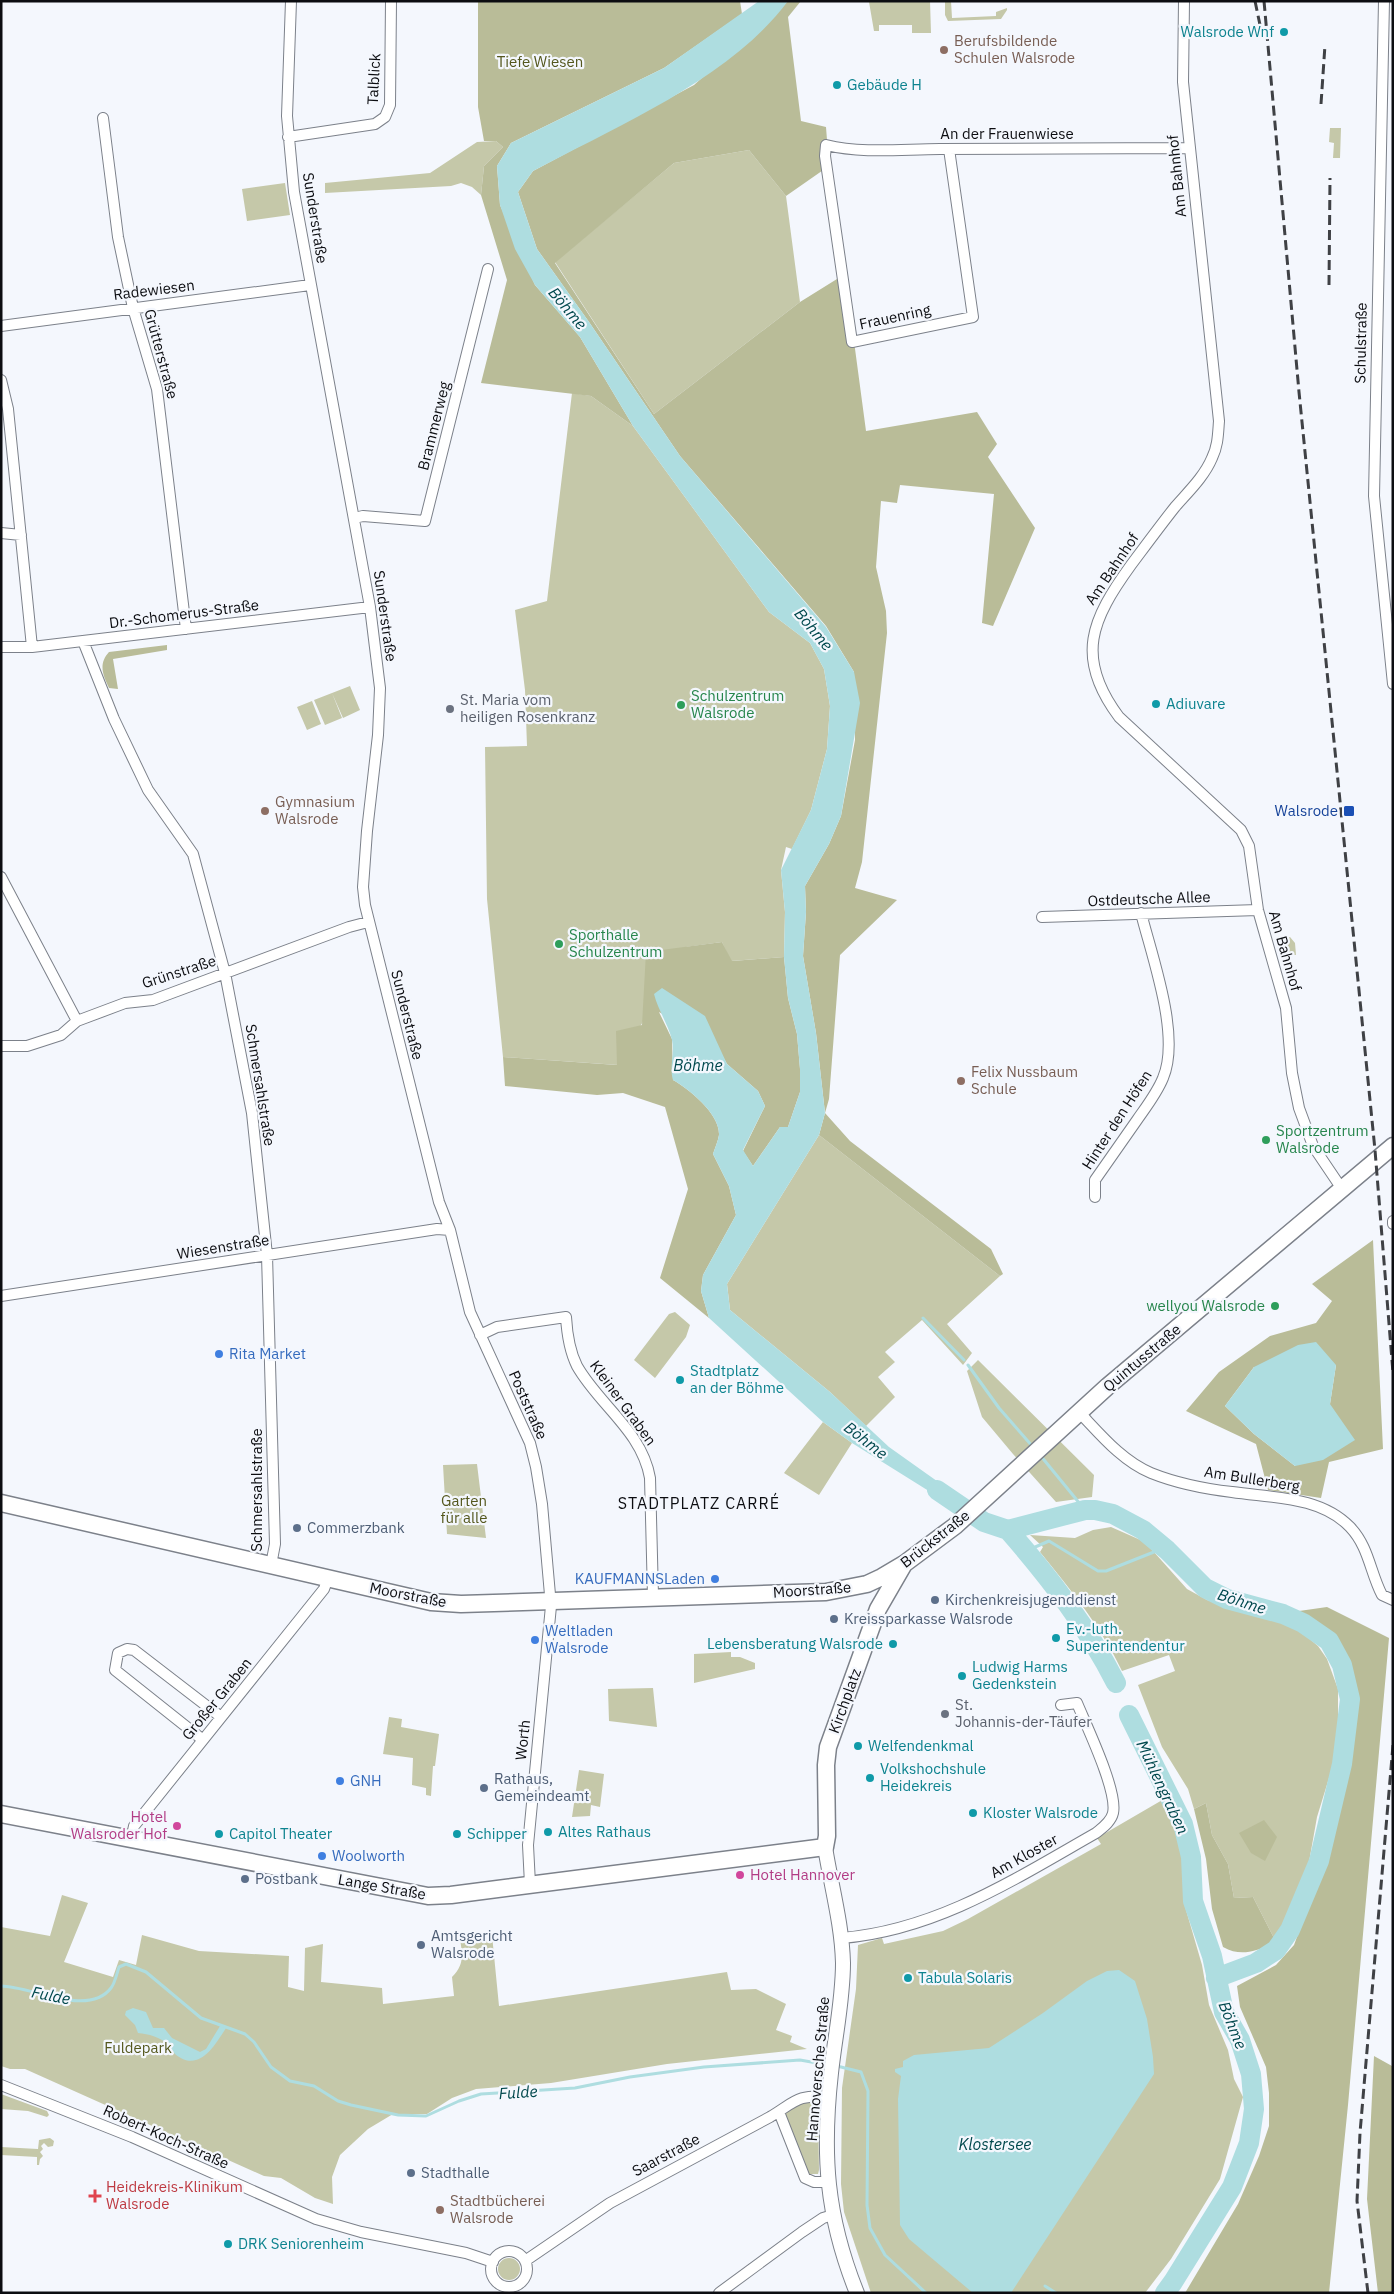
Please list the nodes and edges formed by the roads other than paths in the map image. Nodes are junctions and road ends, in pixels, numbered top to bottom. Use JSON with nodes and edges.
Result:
{"nodes":[{"id":1,"x":291,"y":1,"type":"edge"},
{"id":2,"x":391,"y":1,"type":"edge"},
{"id":3,"x":1184,"y":1,"type":"edge"},
{"id":4,"x":1384,"y":1,"type":"edge"},
{"id":5,"x":1388,"y":84,"type":"edge"},
{"id":6,"x":104,"y":118,"type":"dead end"},
{"id":7,"x":288,"y":137,"type":"junction"},
{"id":8,"x":826,"y":145,"type":"joint"},
{"id":9,"x":1189,"y":148,"type":"junction"},
{"id":10,"x":949,"y":149,"type":"junction"},
{"id":11,"x":488,"y":269,"type":"dead end"},
{"id":12,"x":310,"y":285,"type":"junction"},
{"id":13,"x":133,"y":308,"type":"junction"},
{"id":14,"x":1,"y":326,"type":"edge"},
{"id":15,"x":1,"y":380,"type":"edge"},
{"id":16,"x":354,"y":518,"type":"junction"},
{"id":17,"x":1,"y":533,"type":"edge"},
{"id":18,"x":21,"y":535,"type":"junction"},
{"id":19,"x":370,"y":608,"type":"junction"},
{"id":20,"x":186,"y":629,"type":"junction"},
{"id":21,"x":83,"y":641,"type":"junction"},
{"id":22,"x":1,"y":647,"type":"edge"},
{"id":23,"x":32,"y":647,"type":"junction"},
{"id":24,"x":1393,"y":684,"type":"edge"},
{"id":25,"x":1,"y":877,"type":"edge"},
{"id":26,"x":1258,"y":910,"type":"junction"},
{"id":27,"x":1141,"y":913,"type":"junction"},
{"id":28,"x":1042,"y":917,"type":"dead end"},
{"id":29,"x":368,"y":922,"type":"junction"},
{"id":30,"x":225,"y":973,"type":"junction"},
{"id":31,"x":77,"y":1021,"type":"junction"},
{"id":32,"x":1,"y":1046,"type":"edge"},
{"id":33,"x":1393,"y":1146,"type":"edge"},
{"id":34,"x":1342,"y":1189,"type":"junction"},
{"id":35,"x":1095,"y":1197,"type":"dead end"},
{"id":36,"x":450,"y":1230,"type":"junction"},
{"id":37,"x":267,"y":1255,"type":"junction"},
{"id":38,"x":1,"y":1296,"type":"edge"},
{"id":39,"x":480,"y":1335,"type":"junction"},
{"id":40,"x":1079,"y":1412,"type":"junction"},
{"id":41,"x":983,"y":1500,"type":"joint"},
{"id":42,"x":1,"y":1503,"type":"edge"},
{"id":43,"x":904,"y":1564,"type":"junction"},
{"id":44,"x":271,"y":1565,"type":"junction"},
{"id":45,"x":882,"y":1577,"type":"joint"},
{"id":46,"x":328,"y":1578,"type":"junction"},
{"id":47,"x":867,"y":1584,"type":"junction"},
{"id":48,"x":653,"y":1596,"type":"junction"},
{"id":49,"x":551,"y":1599,"type":"junction"},
{"id":50,"x":1393,"y":1600,"type":"edge"},
{"id":51,"x":881,"y":1603,"type":"junction"},
{"id":52,"x":1061,"y":1705,"type":"dead end"},
{"id":53,"x":221,"y":1717,"type":"junction"},
{"id":54,"x":203,"y":1740,"type":"junction"},
{"id":55,"x":1,"y":1814,"type":"edge"},
{"id":56,"x":131,"y":1840,"type":"junction"},
{"id":57,"x":825,"y":1847,"type":"junction"},
{"id":58,"x":530,"y":1884,"type":"junction"},
{"id":59,"x":842,"y":1938,"type":"junction"},
{"id":60,"x":1,"y":2085,"type":"edge"},
{"id":61,"x":829,"y":2098,"type":"junction"},
{"id":62,"x":779,"y":2112,"type":"junction"},
{"id":63,"x":828,"y":2182,"type":"junction"},
{"id":64,"x":833,"y":2215,"type":"junction"},
{"id":65,"x":525,"y":2261,"type":"junction"},
{"id":66,"x":493,"y":2262,"type":"junction"},
{"id":67,"x":507,"y":2290,"type":"edge"},
{"id":68,"x":719,"y":2293,"type":"edge"},
{"id":69,"x":857,"y":2293,"type":"edge"}],
"edges":[{"from":1,"to":7,"type":"street","name":"Sunderstraße"},
{"from":2,"to":7,"type":"street","name":"Talblick"},
{"from":3,"to":9,"type":"street","name":"Am Bahnhof"},
{"from":4,"to":5,"type":"street","name":"Schulstraße"},
{"from":5,"to":24,"type":"street","name":"Schulstraße"},
{"from":6,"to":13,"type":"street","name":"Grütterstraße"},
{"from":7,"to":12,"type":"street","name":"Sunderstraße"},
{"from":8,"to":10,"type":"street","name":"An der Frauenwiese"},
{"from":8,"to":10,"type":"street","name":"Frauenring"},
{"from":9,"to":10,"type":"street","name":"An der Frauenwiese"},
{"from":9,"to":26,"type":"street","name":"Am Bahnhof"},
{"from":11,"to":16,"type":"street","name":"Brammerweg"},
{"from":12,"to":13,"type":"street","name":"Radewiesen"},
{"from":12,"to":16,"type":"street","name":"Sunderstraße"},
{"from":13,"to":14,"type":"street","name":"Radewiesen"},
{"from":13,"to":20,"type":"street","name":"Grütterstraße"},
{"from":15,"to":18,"type":"street"},
{"from":16,"to":19,"type":"street","name":"Sunderstraße"},
{"from":17,"to":18,"type":"street"},
{"from":18,"to":23,"type":"street"},
{"from":19,"to":20,"type":"street","name":"Dr.-Schomerus-Straße"},
{"from":19,"to":29,"type":"street","name":"Sunderstraße"},
{"from":20,"to":21,"type":"street","name":"Dr.-Schomerus-Straße"},
{"from":21,"to":23,"type":"street","name":"Dr.-Schomerus-Straße"},
{"from":21,"to":30,"type":"street","name":"Schmersahlstraße"},
{"from":22,"to":23,"type":"street","name":"Dr.-Schomerus-Straße"},
{"from":25,"to":31,"type":"street"},
{"from":26,"to":27,"type":"street","name":"Ostdeutsche Allee"},
{"from":26,"to":34,"type":"street","name":"Am Bahnhof"},
{"from":27,"to":28,"type":"street","name":"Ostdeutsche Allee"},
{"from":27,"to":35,"type":"street","name":"Hinter den Höfen"},
{"from":29,"to":30,"type":"street","name":"Grünstraße"},
{"from":29,"to":36,"type":"street","name":"Sunderstraße"},
{"from":30,"to":31,"type":"street","name":"Grünstraße"},
{"from":30,"to":37,"type":"street","name":"Schmersahlstraße"},
{"from":31,"to":32,"type":"street","name":"Grünstraße"},
{"from":33,"to":34,"type":"main road","name":"Quintusstraße"},
{"from":34,"to":40,"type":"main road","name":"Quintusstraße"},
{"from":36,"to":37,"type":"street","name":"Wiesenstraße"},
{"from":36,"to":39,"type":"street","name":"Poststraße"},
{"from":37,"to":38,"type":"street","name":"Wiesenstraße"},
{"from":37,"to":44,"type":"street","name":"Schmersahlstraße"},
{"from":39,"to":48,"type":"street","name":"Kleiner Graben"},
{"from":39,"to":49,"type":"street","name":"Poststraße"},
{"from":40,"to":41,"type":"main road","name":"Quintusstraße"},
{"from":40,"to":50,"type":"street","name":"Am Bullerberg"},
{"from":41,"to":43,"type":"main road","name":"Brückstraße"},
{"from":42,"to":44,"type":"main road","name":"Moorstraße"},
{"from":43,"to":45,"type":"main road","name":"Brückstraße"},
{"from":43,"to":51,"type":"main road","name":"Kirchplatz"},
{"from":44,"to":46,"type":"main road","name":"Moorstraße"},
{"from":45,"to":47,"type":"main road","name":"Moorstraße"},
{"from":46,"to":49,"type":"main road","name":"Moorstraße"},
{"from":46,"to":53,"type":"street","name":"Großer Graben"},
{"from":47,"to":48,"type":"main road","name":"Moorstraße"},
{"from":47,"to":51,"type":"main road"},
{"from":48,"to":49,"type":"main road","name":"Moorstraße"},
{"from":49,"to":58,"type":"street","name":"Worth"},
{"from":51,"to":57,"type":"main road","name":"Kirchplatz"},
{"from":52,"to":59,"type":"street","name":"Am Kloster"},
{"from":53,"to":54,"type":"street","name":"Großer Graben"},
{"from":53,"to":54,"type":"street"},
{"from":54,"to":56,"type":"street","name":"Großer Graben"},
{"from":55,"to":56,"type":"main road","name":"Lange Straße"},
{"from":56,"to":58,"type":"main road","name":"Lange Straße"},
{"from":57,"to":58,"type":"main road","name":"Lange Straße"},
{"from":57,"to":59,"type":"main road","name":"Hannoversche Straße"},
{"from":59,"to":61,"type":"main road","name":"Hannoversche Straße"},
{"from":60,"to":66,"type":"street","name":"Robert-Koch-Straße"},
{"from":61,"to":62,"type":"street","name":"Saarstraße"},
{"from":61,"to":63,"type":"main road","name":"Hannoversche Straße"},
{"from":62,"to":63,"type":"street"},
{"from":62,"to":65,"type":"street","name":"Saarstraße"},
{"from":63,"to":64,"type":"main road","name":"Hannoversche Straße"},
{"from":64,"to":68,"type":"street"},
{"from":64,"to":69,"type":"main road","name":"Hannoversche Straße"},
{"from":65,"to":66,"type":"street"},
{"from":65,"to":67,"type":"street"},
{"from":66,"to":67,"type":"street"}]}
